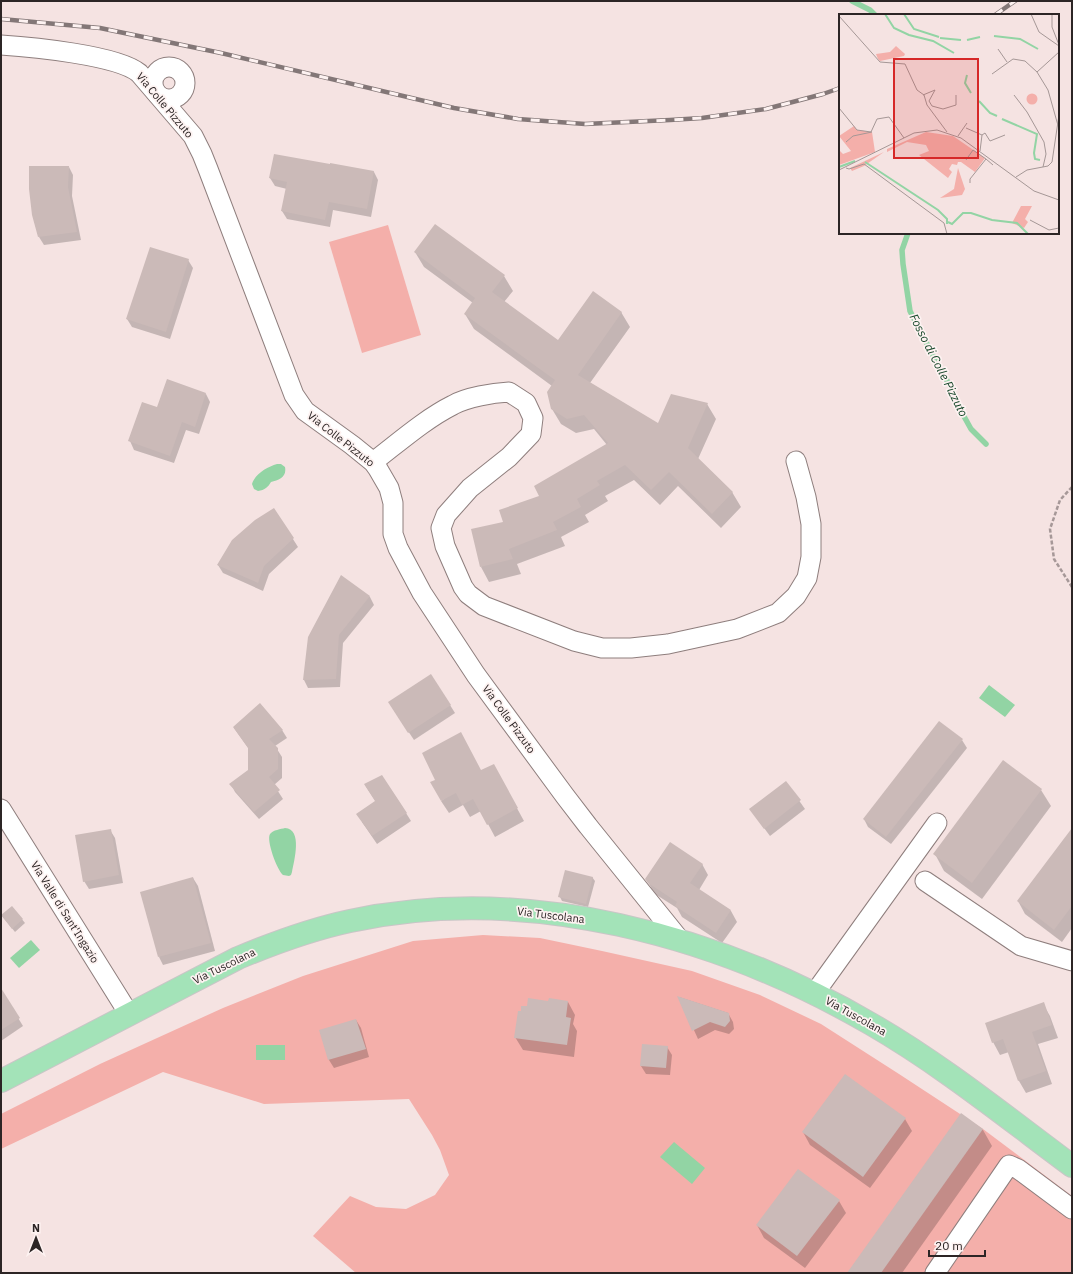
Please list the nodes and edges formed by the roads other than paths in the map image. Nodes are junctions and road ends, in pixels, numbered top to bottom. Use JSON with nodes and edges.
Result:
{"nodes":[{"id":1,"x":1,"y":46,"type":"edge"},
{"id":2,"x":796,"y":461,"type":"dead end"},
{"id":3,"x":373,"y":462,"type":"junction"},
{"id":4,"x":1,"y":809,"type":"edge"},
{"id":5,"x":937,"y":823,"type":"dead end"},
{"id":6,"x":925,"y":881,"type":"dead end"},
{"id":7,"x":680,"y":940,"type":"junction"},
{"id":8,"x":1072,"y":961,"type":"edge"},
{"id":9,"x":814,"y":994,"type":"junction"},
{"id":10,"x":129,"y":1014,"type":"junction"},
{"id":11,"x":1,"y":1081,"type":"edge"},
{"id":12,"x":1072,"y":1166,"type":"edge"},
{"id":13,"x":1072,"y":1209,"type":"edge"},
{"id":14,"x":935,"y":1273,"type":"edge"}],
"edges":[{"from":1,"to":3,"type":"street","name":"Via Colle Pizzuto"},
{"from":2,"to":3,"type":"street"},
{"from":3,"to":7,"type":"street","name":"Via Colle Pizzuto"},
{"from":4,"to":10,"type":"street","name":"Via Valle di Sant'Ingazio"},
{"from":5,"to":9,"type":"street"},
{"from":6,"to":8,"type":"street"},
{"from":7,"to":9,"type":"main road","name":"Via Tuscolana"},
{"from":7,"to":10,"type":"main road","name":"Via Tuscolana"},
{"from":9,"to":12,"type":"main road","name":"Via Tuscolana"},
{"from":10,"to":11,"type":"main road","name":"Via Tuscolana"},
{"from":13,"to":14,"type":"street"}]}
